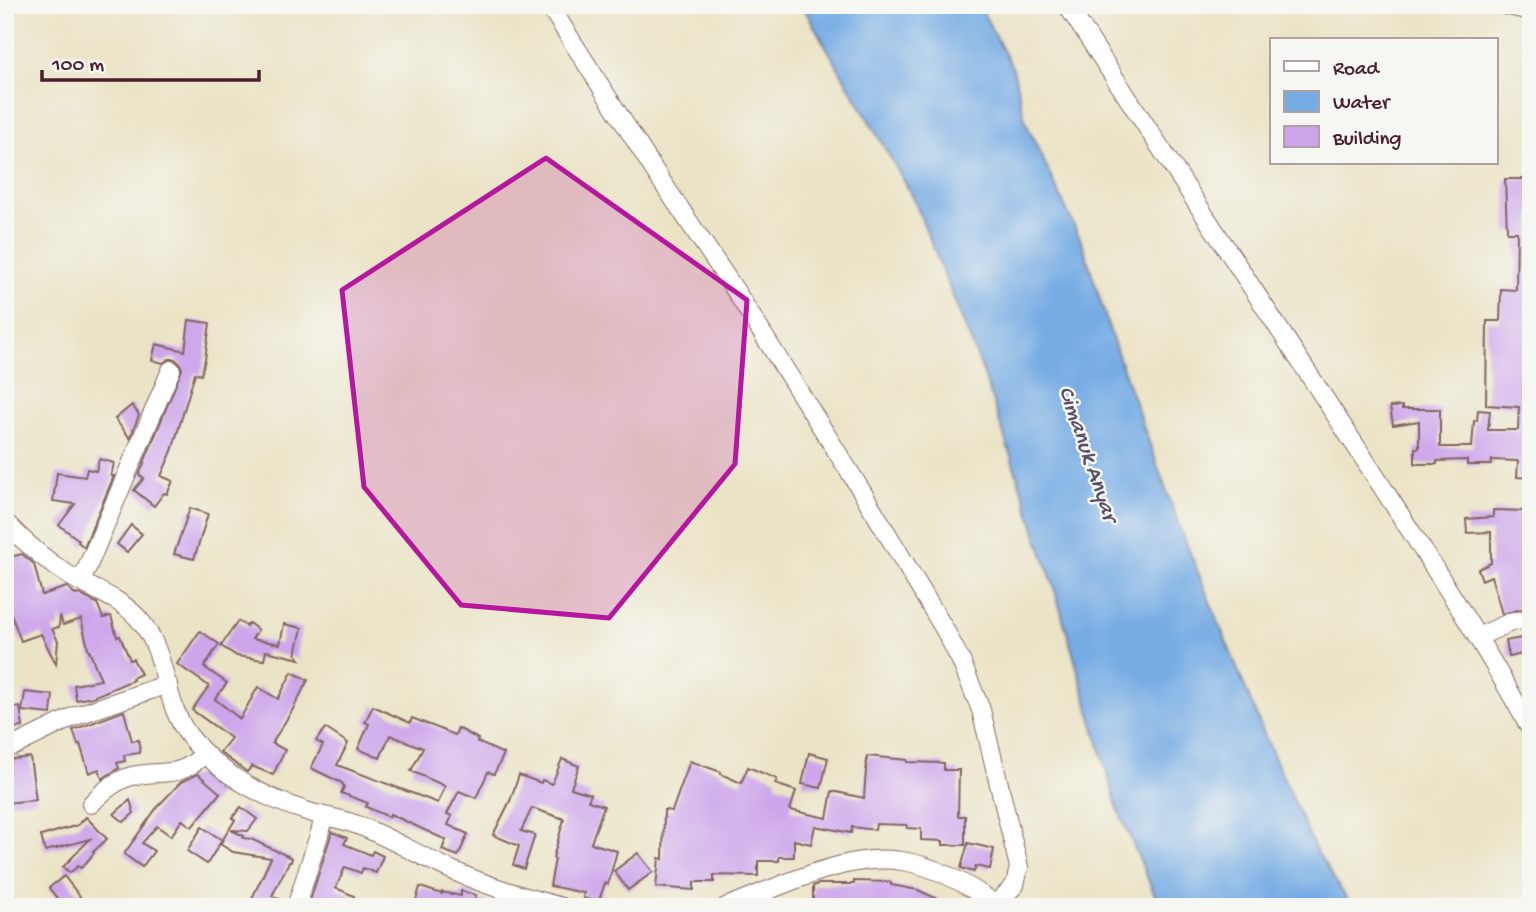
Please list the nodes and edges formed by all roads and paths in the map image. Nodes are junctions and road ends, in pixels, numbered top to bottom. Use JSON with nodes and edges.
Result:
{"nodes":[{"id":1,"x":549,"y":5,"type":"edge"},
{"id":2,"x":1067,"y":5,"type":"edge"},
{"id":3,"x":1504,"y":5,"type":"edge"},
{"id":4,"x":1531,"y":11,"type":"edge"},
{"id":5,"x":171,"y":370,"type":"dead end"},
{"id":6,"x":5,"y":522,"type":"edge"},
{"id":7,"x":81,"y":582,"type":"junction"},
{"id":8,"x":1531,"y":620,"type":"edge"},
{"id":9,"x":1478,"y":637,"type":"junction"},
{"id":10,"x":168,"y":684,"type":"junction"},
{"id":11,"x":1531,"y":730,"type":"edge"},
{"id":12,"x":13,"y":746,"type":"dead end"},
{"id":13,"x":204,"y":754,"type":"junction"},
{"id":14,"x":91,"y":804,"type":"dead end"},
{"id":15,"x":323,"y":816,"type":"junction"},
{"id":16,"x":996,"y":906,"type":"edge"},
{"id":17,"x":296,"y":907,"type":"edge"},
{"id":18,"x":561,"y":907,"type":"edge"},
{"id":19,"x":726,"y":907,"type":"edge"}],
"edges":[{"from":1,"to":16,"type":"street"},
{"from":2,"to":9,"type":"street"},
{"from":3,"to":4,"type":"street"},
{"from":5,"to":7,"type":"street"},
{"from":6,"to":7,"type":"street"},
{"from":7,"to":10,"type":"street"},
{"from":8,"to":9,"type":"street"},
{"from":9,"to":11,"type":"street"},
{"from":10,"to":12,"type":"street"},
{"from":10,"to":13,"type":"street"},
{"from":13,"to":14,"type":"street"},
{"from":13,"to":15,"type":"street"},
{"from":15,"to":17,"type":"street"},
{"from":15,"to":18,"type":"street"},
{"from":16,"to":19,"type":"street"}]}
